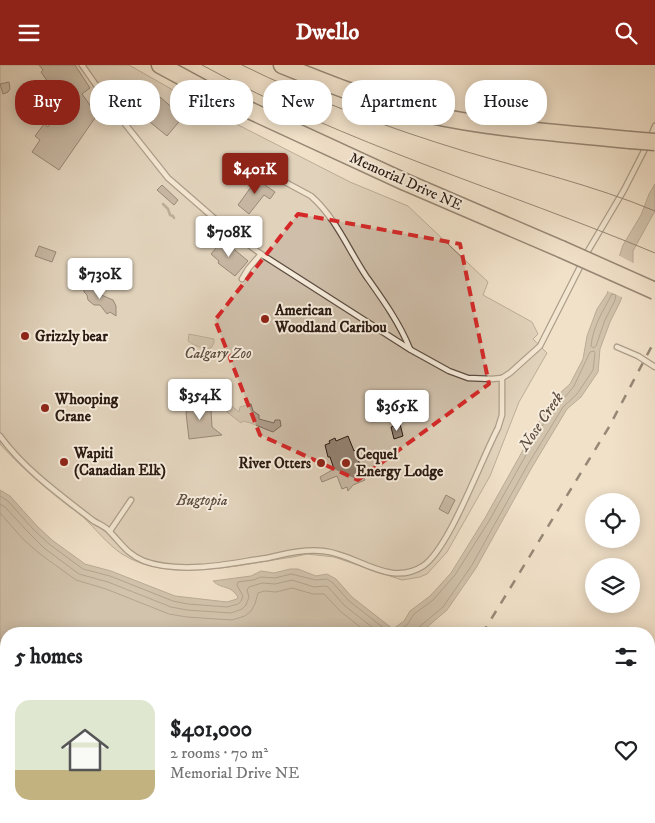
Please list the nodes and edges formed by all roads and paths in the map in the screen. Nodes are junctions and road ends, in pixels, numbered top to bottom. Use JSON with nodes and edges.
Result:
{"nodes":[{"id":1,"x":82,"y":65,"type":"edge"},
{"id":2,"x":160,"y":65,"type":"edge"},
{"id":3,"x":282,"y":65,"type":"edge"},
{"id":4,"x":655,"y":126,"type":"edge"},
{"id":5,"x":655,"y":142,"type":"edge"},
{"id":6,"x":231,"y":170,"type":"dead end"},
{"id":7,"x":261,"y":254,"type":"junction"},
{"id":8,"x":242,"y":279,"type":"dead end"},
{"id":9,"x":655,"y":291,"type":"edge"},
{"id":10,"x":617,"y":347,"type":"dead end"},
{"id":11,"x":411,"y":350,"type":"junction"},
{"id":12,"x":655,"y":367,"type":"edge"},
{"id":13,"x":502,"y":378,"type":"junction"},
{"id":14,"x":0,"y":435,"type":"edge"},
{"id":15,"x":131,"y":500,"type":"dead end"},
{"id":16,"x":110,"y":531,"type":"junction"}],
"edges":[{"from":1,"to":7,"type":"lane"},
{"from":2,"to":9,"type":"highway","name":"Memorial Drive NE","bridge":true},
{"from":3,"to":5,"type":"highway","bridge":true},
{"from":4,"to":13,"type":"lane"},
{"from":6,"to":11,"type":"lane"},
{"from":7,"to":8,"type":"lane"},
{"from":7,"to":11,"type":"lane"},
{"from":10,"to":12,"type":"lane"},
{"from":11,"to":13,"type":"lane"},
{"from":13,"to":16,"type":"lane"},
{"from":14,"to":16,"type":"lane"},
{"from":15,"to":16,"type":"lane"}]}
